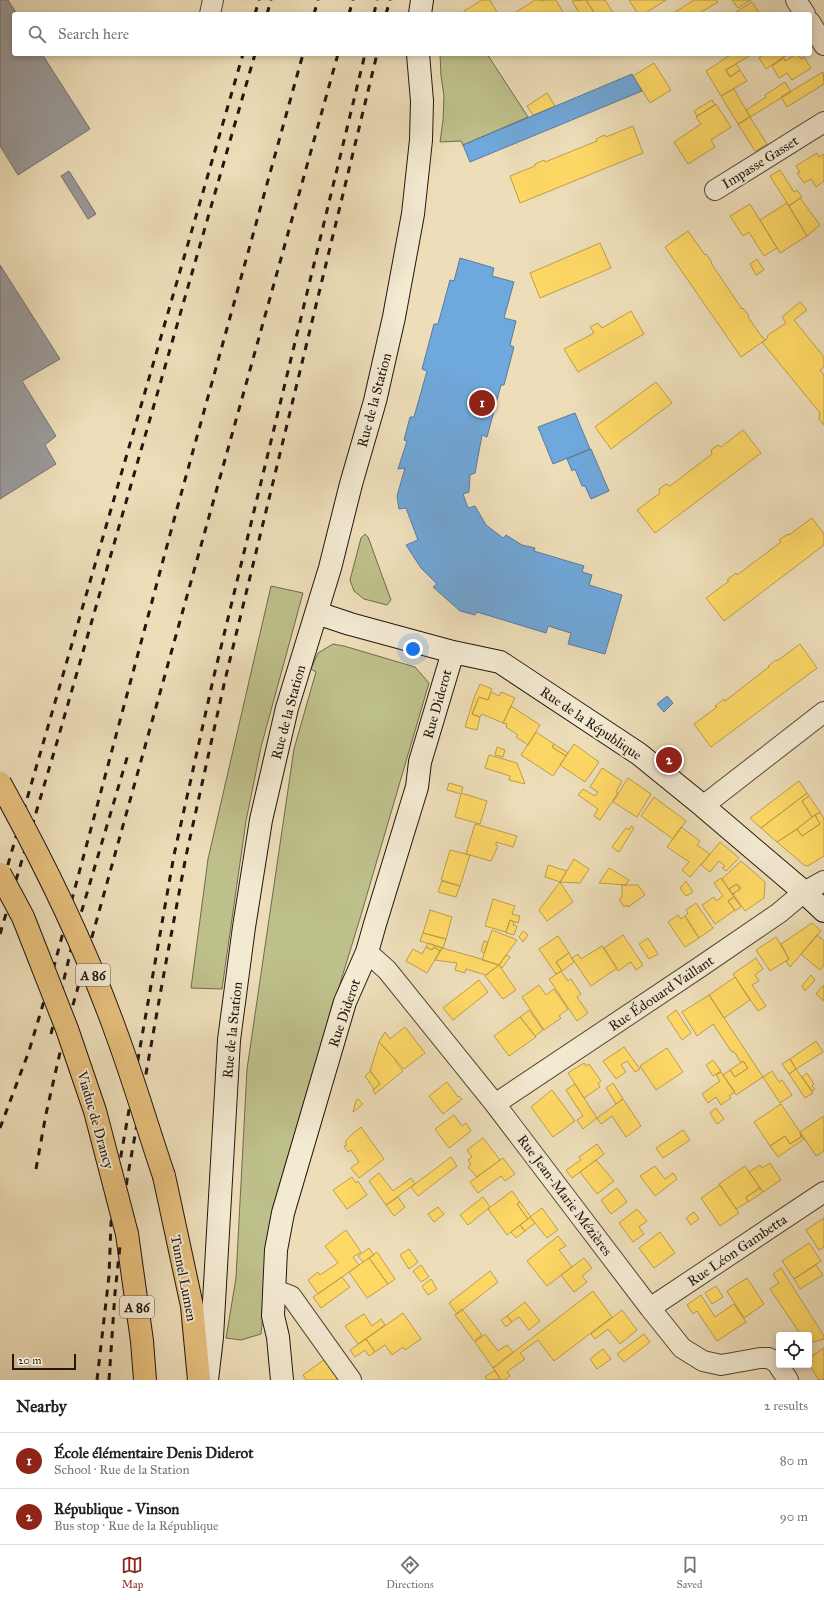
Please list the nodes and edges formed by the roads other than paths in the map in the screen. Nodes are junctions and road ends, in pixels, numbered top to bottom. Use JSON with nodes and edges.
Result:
{"nodes":[{"id":1,"x":213,"y":0,"type":"edge"},
{"id":2,"x":422,"y":0,"type":"edge"},
{"id":3,"x":796,"y":0,"type":"edge"},
{"id":4,"x":210,"y":12,"type":"edge"},
{"id":5,"x":420,"y":12,"type":"edge"},
{"id":6,"x":804,"y":12,"type":"edge"},
{"id":7,"x":812,"y":25,"type":"edge"},
{"id":8,"x":824,"y":45,"type":"edge"},
{"id":9,"x":418,"y":56,"type":"edge"},
{"id":10,"x":824,"y":122,"type":"edge"},
{"id":11,"x":715,"y":190,"type":"dead end"},
{"id":12,"x":317,"y":613,"type":"junction"},
{"id":13,"x":453,"y":652,"type":"junction"},
{"id":14,"x":824,"y":712,"type":"edge"},
{"id":15,"x":0,"y":783,"type":"edge"},
{"id":16,"x":703,"y":806,"type":"junction"},
{"id":17,"x":0,"y":874,"type":"edge"},
{"id":18,"x":824,"y":881,"type":"edge"},
{"id":19,"x":804,"y":892,"type":"junction"},
{"id":20,"x":824,"y":911,"type":"edge"},
{"id":21,"x":366,"y":952,"type":"junction"},
{"id":22,"x":495,"y":1104,"type":"junction"},
{"id":23,"x":824,"y":1192,"type":"edge"},
{"id":24,"x":275,"y":1290,"type":"junction"},
{"id":25,"x":650,"y":1308,"type":"junction"},
{"id":26,"x":145,"y":1380,"type":"edge"},
{"id":27,"x":199,"y":1380,"type":"edge"},
{"id":28,"x":207,"y":1380,"type":"edge"},
{"id":29,"x":282,"y":1380,"type":"edge"},
{"id":30,"x":351,"y":1380,"type":"edge"},
{"id":31,"x":788,"y":1380,"type":"edge"}],
"edges":[{"from":1,"to":4,"type":"street"},
{"from":2,"to":5,"type":"street"},
{"from":3,"to":6,"type":"street"},
{"from":7,"to":8,"type":"street"},
{"from":9,"to":12,"type":"street","name":"Rue de la Station"},
{"from":10,"to":11,"type":"street","name":"Impasse Gasset"},
{"from":12,"to":13,"type":"street","name":"Rue de la République"},
{"from":12,"to":28,"type":"street","name":"Rue de la Station"},
{"from":13,"to":16,"type":"street","name":"Rue de la République"},
{"from":13,"to":21,"type":"street","name":"Rue Diderot"},
{"from":14,"to":16,"type":"street"},
{"from":15,"to":27,"type":"highway","name":"Tunnel Lumen","number":"A 86","bridge":true},
{"from":16,"to":19,"type":"street","name":"Rue de la République"},
{"from":17,"to":26,"type":"highway","name":"Viaduc de Drancy","number":"A 86","bridge":true},
{"from":18,"to":19,"type":"street","name":"Rue Édouard Vaillant"},
{"from":19,"to":20,"type":"street","name":"Rue de la République"},
{"from":19,"to":22,"type":"street","name":"Rue Édouard Vaillant"},
{"from":21,"to":22,"type":"street","name":"Rue Jean-Marie Mézières"},
{"from":21,"to":24,"type":"street","name":"Rue Diderot"},
{"from":22,"to":25,"type":"street","name":"Rue Jean-Marie Mézières"},
{"from":23,"to":25,"type":"street","name":"Rue Léon Gambetta"},
{"from":24,"to":29,"type":"street","name":"Rue Diderot"},
{"from":24,"to":30,"type":"street"},
{"from":25,"to":31,"type":"street","name":"Rue Jean-Marie Mézières"}]}
